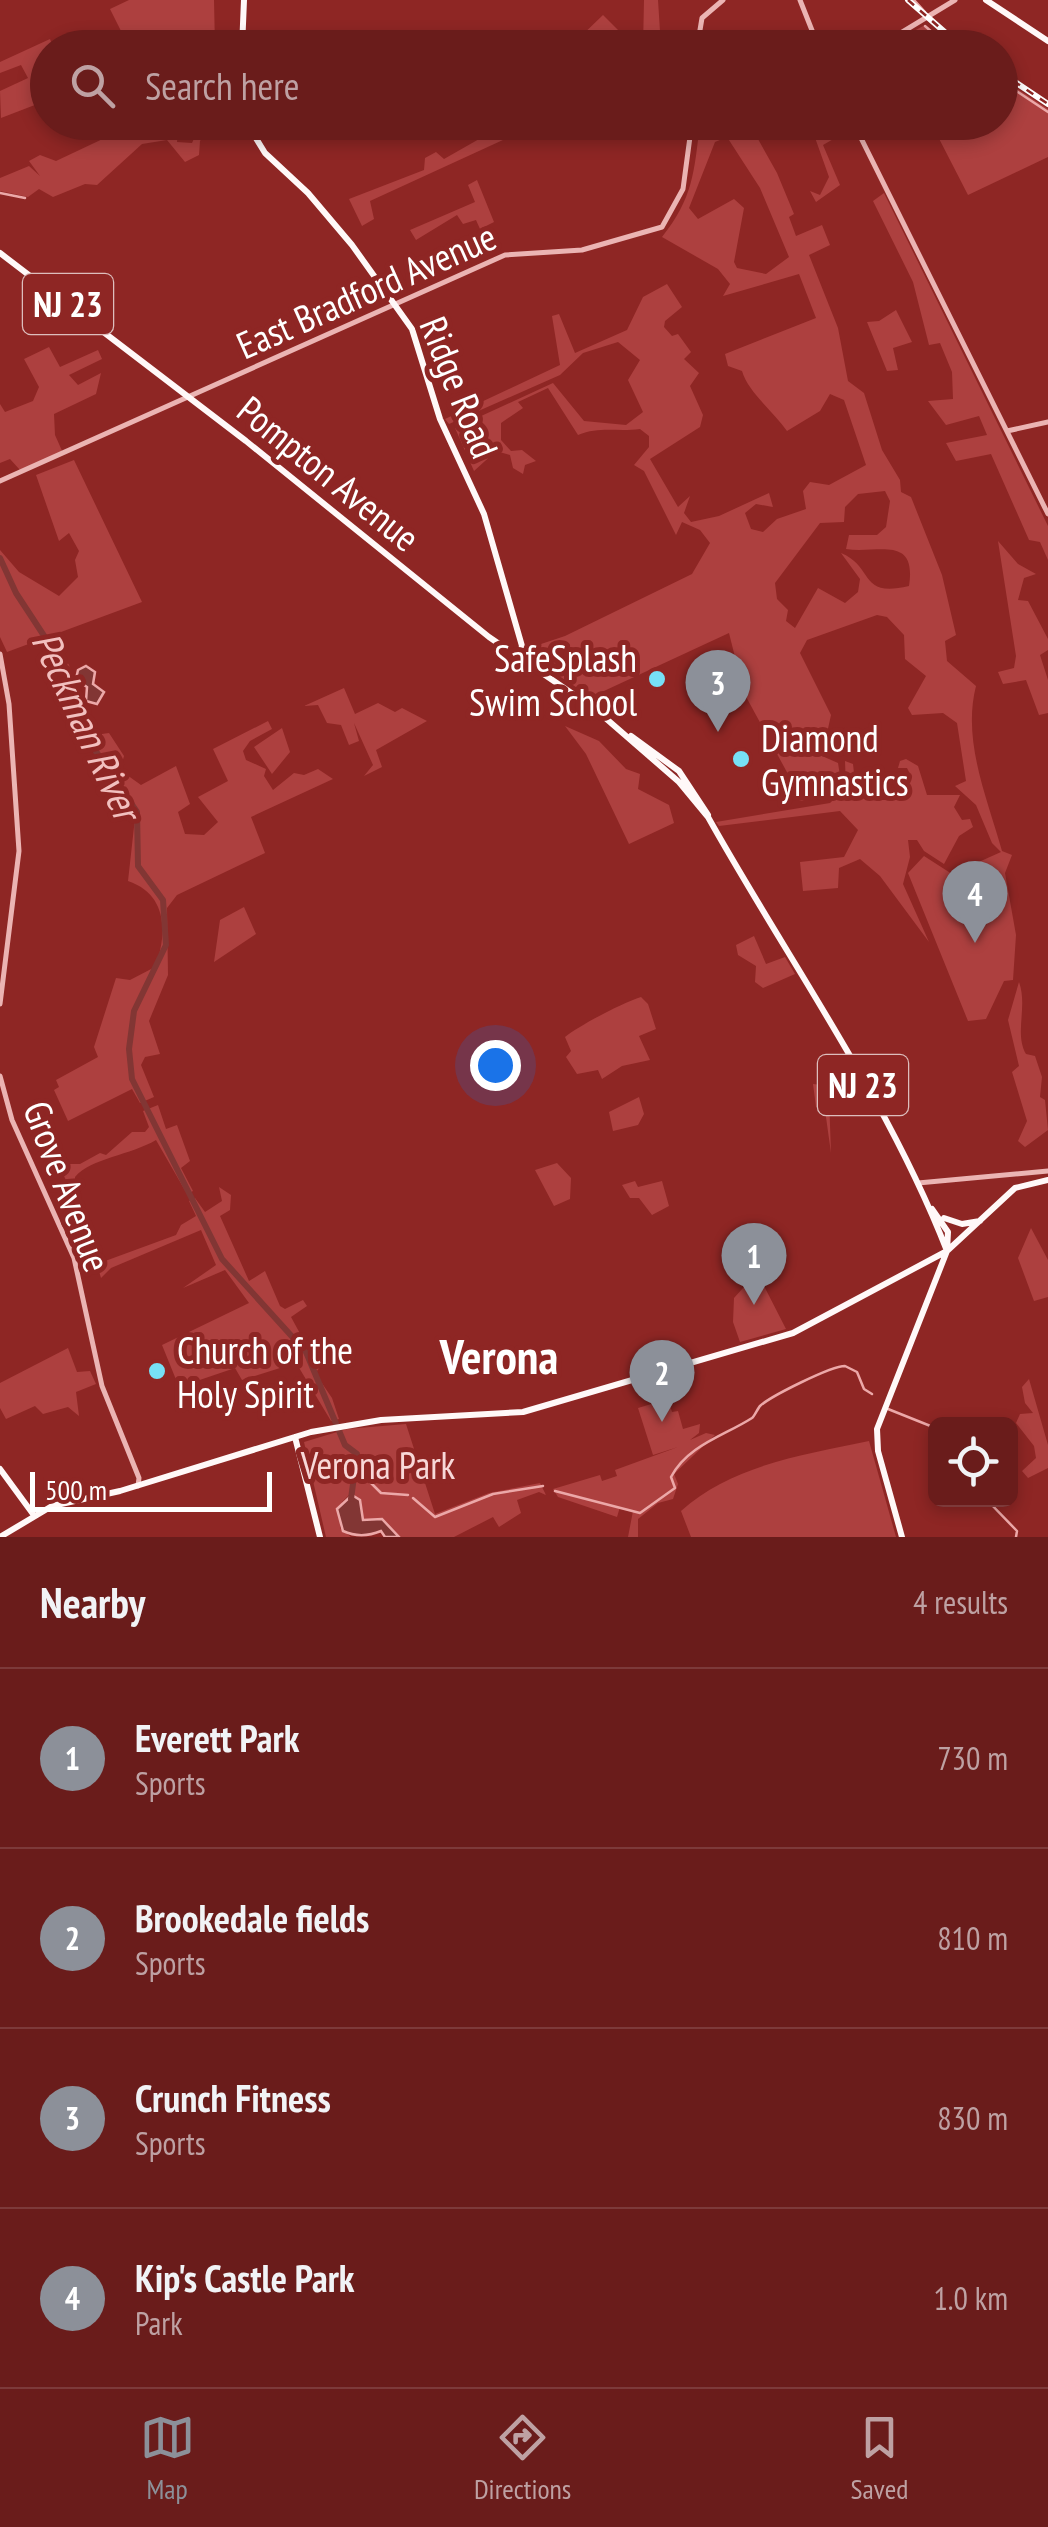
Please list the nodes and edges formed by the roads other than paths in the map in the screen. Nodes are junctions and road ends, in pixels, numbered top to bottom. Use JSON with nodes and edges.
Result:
{"nodes":[{"id":1,"x":244,"y":0,"type":"edge"},
{"id":2,"x":723,"y":0,"type":"edge"},
{"id":3,"x":800,"y":0,"type":"edge"},
{"id":4,"x":955,"y":0,"type":"edge"},
{"id":5,"x":986,"y":0,"type":"edge"},
{"id":6,"x":243,"y":30,"type":"edge"},
{"id":7,"x":700,"y":30,"type":"edge"},
{"id":8,"x":811,"y":30,"type":"edge"},
{"id":9,"x":906,"y":30,"type":"edge"},
{"id":10,"x":1048,"y":41,"type":"edge"},
{"id":11,"x":256,"y":140,"type":"edge"},
{"id":12,"x":690,"y":140,"type":"edge"},
{"id":13,"x":862,"y":140,"type":"edge"},
{"id":14,"x":0,"y":253,"type":"edge"},
{"id":15,"x":396,"y":305,"type":"junction"},
{"id":16,"x":191,"y":399,"type":"junction"},
{"id":17,"x":1048,"y":422,"type":"edge"},
{"id":18,"x":1007,"y":430,"type":"junction"},
{"id":19,"x":0,"y":481,"type":"edge"},
{"id":20,"x":1048,"y":514,"type":"edge"},
{"id":21,"x":0,"y":654,"type":"edge"},
{"id":22,"x":519,"y":658,"type":"junction"},
{"id":23,"x":0,"y":1004,"type":"edge"},
{"id":24,"x":0,"y":1076,"type":"edge"},
{"id":25,"x":1048,"y":1170,"type":"edge"},
{"id":26,"x":1038,"y":1173,"type":"junction"},
{"id":27,"x":1048,"y":1180,"type":"edge"},
{"id":28,"x":918,"y":1183,"type":"junction"},
{"id":29,"x":1011,"y":1191,"type":"junction"},
{"id":30,"x":932,"y":1208,"type":"junction"},
{"id":31,"x":941,"y":1217,"type":"junction"},
{"id":32,"x":981,"y":1221,"type":"junction"},
{"id":33,"x":947,"y":1251,"type":"junction"},
{"id":34,"x":926,"y":1263,"type":"junction"},
{"id":35,"x":940,"y":1272,"type":"junction"},
{"id":36,"x":296,"y":1437,"type":"junction"},
{"id":37,"x":0,"y":1468,"type":"edge"},
{"id":38,"x":138,"y":1486,"type":"junction"},
{"id":39,"x":33,"y":1514,"type":"junction"},
{"id":40,"x":0,"y":1537,"type":"edge"},
{"id":41,"x":320,"y":1537,"type":"edge"},
{"id":42,"x":902,"y":1537,"type":"edge"}],
"edges":[{"from":1,"to":6,"type":"main road"},
{"from":2,"to":7,"type":"street"},
{"from":3,"to":8,"type":"street"},
{"from":4,"to":9,"type":"street"},
{"from":5,"to":10,"type":"main road"},
{"from":11,"to":15,"type":"main road","name":"Ridge Road"},
{"from":12,"to":15,"type":"street","name":"East Bradford Avenue"},
{"from":13,"to":18,"type":"street"},
{"from":14,"to":16,"type":"main road","name":"Pompton Avenue","number":"NJ 23"},
{"from":15,"to":16,"type":"street","name":"East Bradford Avenue"},
{"from":15,"to":22,"type":"main road","name":"Ridge Road"},
{"from":16,"to":19,"type":"street","name":"East Bradford Avenue"},
{"from":16,"to":22,"type":"main road","name":"Pompton Avenue","number":"NJ 23"},
{"from":17,"to":18,"type":"street"},
{"from":18,"to":20,"type":"street"},
{"from":21,"to":23,"type":"street"},
{"from":22,"to":28,"type":"main road","name":"Pompton Avenue","number":"NJ 23"},
{"from":24,"to":38,"type":"street","name":"Grove Avenue"},
{"from":25,"to":26,"type":"street"},
{"from":26,"to":28,"type":"street"},
{"from":26,"to":29,"type":"street"},
{"from":27,"to":29,"type":"main road"},
{"from":28,"to":30,"type":"main road","name":"Pompton Avenue","number":"NJ 23"},
{"from":29,"to":32,"type":"main road"},
{"from":30,"to":31,"type":"main road","name":"Pompton Avenue","number":"NJ 23"},
{"from":30,"to":33,"type":"main road","name":"Pompton Avenue","number":"NJ 23"},
{"from":31,"to":32,"type":"main road"},
{"from":31,"to":33,"type":"main road"},
{"from":32,"to":33,"type":"main road"},
{"from":33,"to":34,"type":"main road"},
{"from":33,"to":35,"type":"main road"},
{"from":34,"to":35,"type":"main road"},
{"from":34,"to":36,"type":"main road"},
{"from":35,"to":42,"type":"main road"},
{"from":36,"to":38,"type":"main road"},
{"from":36,"to":41,"type":"main road"},
{"from":37,"to":39,"type":"main road"},
{"from":38,"to":39,"type":"main road"},
{"from":39,"to":40,"type":"main road"}]}
